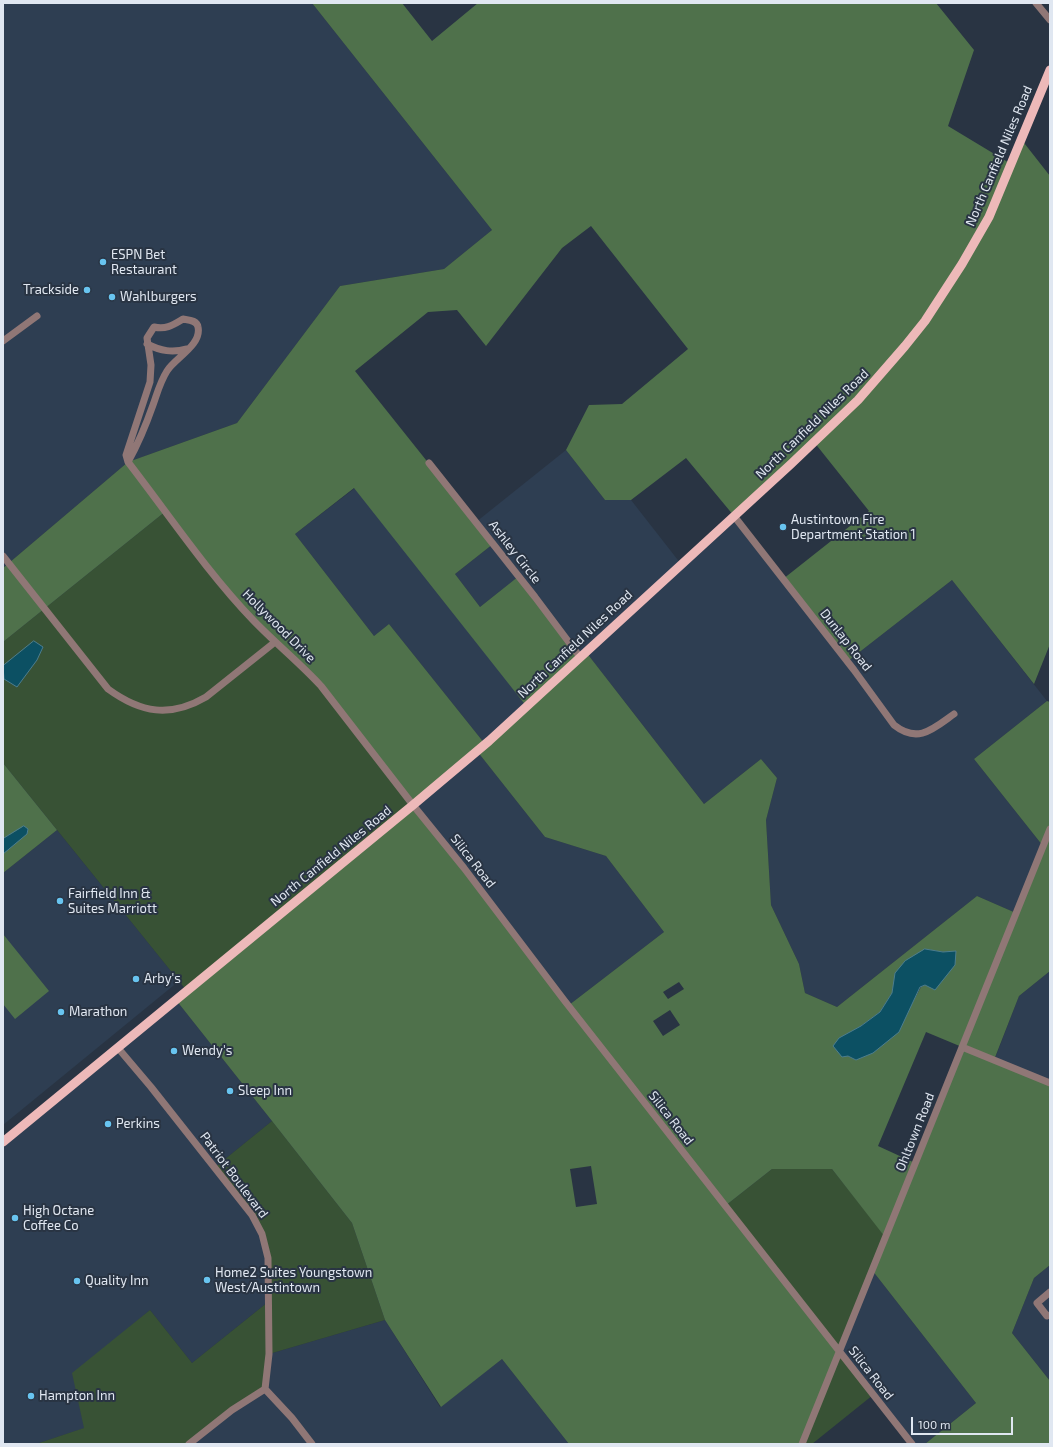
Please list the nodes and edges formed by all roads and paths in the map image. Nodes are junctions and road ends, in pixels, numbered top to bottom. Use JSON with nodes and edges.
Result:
{"nodes":[{"id":1,"x":1036,"y":3,"type":"edge"},
{"id":2,"x":1050,"y":20,"type":"edge"},
{"id":3,"x":1049,"y":74,"type":"edge"},
{"id":4,"x":37,"y":316,"type":"dead end"},
{"id":5,"x":3,"y":342,"type":"edge"},
{"id":6,"x":147,"y":344,"type":"junction"},
{"id":7,"x":190,"y":348,"type":"junction"},
{"id":8,"x":128,"y":462,"type":"junction"},
{"id":9,"x":429,"y":463,"type":"dead end"},
{"id":10,"x":734,"y":516,"type":"junction"},
{"id":11,"x":3,"y":556,"type":"edge"},
{"id":12,"x":275,"y":642,"type":"junction"},
{"id":13,"x":580,"y":657,"type":"junction"},
{"id":14,"x":954,"y":714,"type":"dead end"},
{"id":15,"x":413,"y":805,"type":"junction"},
{"id":16,"x":1050,"y":829,"type":"edge"},
{"id":17,"x":962,"y":1047,"type":"junction"},
{"id":18,"x":118,"y":1048,"type":"junction"},
{"id":19,"x":1050,"y":1083,"type":"edge"},
{"id":20,"x":3,"y":1142,"type":"edge"},
{"id":21,"x":1050,"y":1292,"type":"edge"},
{"id":22,"x":1050,"y":1315,"type":"edge"},
{"id":23,"x":840,"y":1352,"type":"junction"},
{"id":24,"x":265,"y":1389,"type":"junction"},
{"id":25,"x":189,"y":1444,"type":"edge"},
{"id":26,"x":312,"y":1444,"type":"edge"},
{"id":27,"x":802,"y":1444,"type":"edge"},
{"id":28,"x":912,"y":1444,"type":"edge"}],
"edges":[{"from":1,"to":2,"type":"street"},
{"from":3,"to":10,"type":"main road","name":"North Canfield Niles Road"},
{"from":4,"to":5,"type":"street"},
{"from":6,"to":7,"type":"street"},
{"from":6,"to":7,"type":"street"},
{"from":6,"to":8,"type":"street"},
{"from":7,"to":8,"type":"street"},
{"from":8,"to":12,"type":"street","name":"Hollywood Drive"},
{"from":9,"to":13,"type":"street","name":"Ashley Circle"},
{"from":10,"to":13,"type":"main road","name":"North Canfield Niles Road"},
{"from":10,"to":14,"type":"street","name":"Dunlap Road"},
{"from":11,"to":12,"type":"street"},
{"from":12,"to":15,"type":"street","name":"Hollywood Drive"},
{"from":13,"to":15,"type":"main road","name":"North Canfield Niles Road"},
{"from":15,"to":18,"type":"main road","name":"North Canfield Niles Road"},
{"from":15,"to":23,"type":"street","name":"Silica Road"},
{"from":16,"to":17,"type":"street","name":"Ohltown Road"},
{"from":17,"to":19,"type":"street"},
{"from":17,"to":23,"type":"street","name":"Ohltown Road"},
{"from":18,"to":20,"type":"main road","name":"North Canfield Niles Road"},
{"from":18,"to":24,"type":"street","name":"Patriot Boulevard"},
{"from":21,"to":22,"type":"street"},
{"from":23,"to":27,"type":"street","name":"Ohltown Road"},
{"from":23,"to":28,"type":"street","name":"Silica Road"},
{"from":24,"to":25,"type":"street"},
{"from":24,"to":26,"type":"street"}]}
